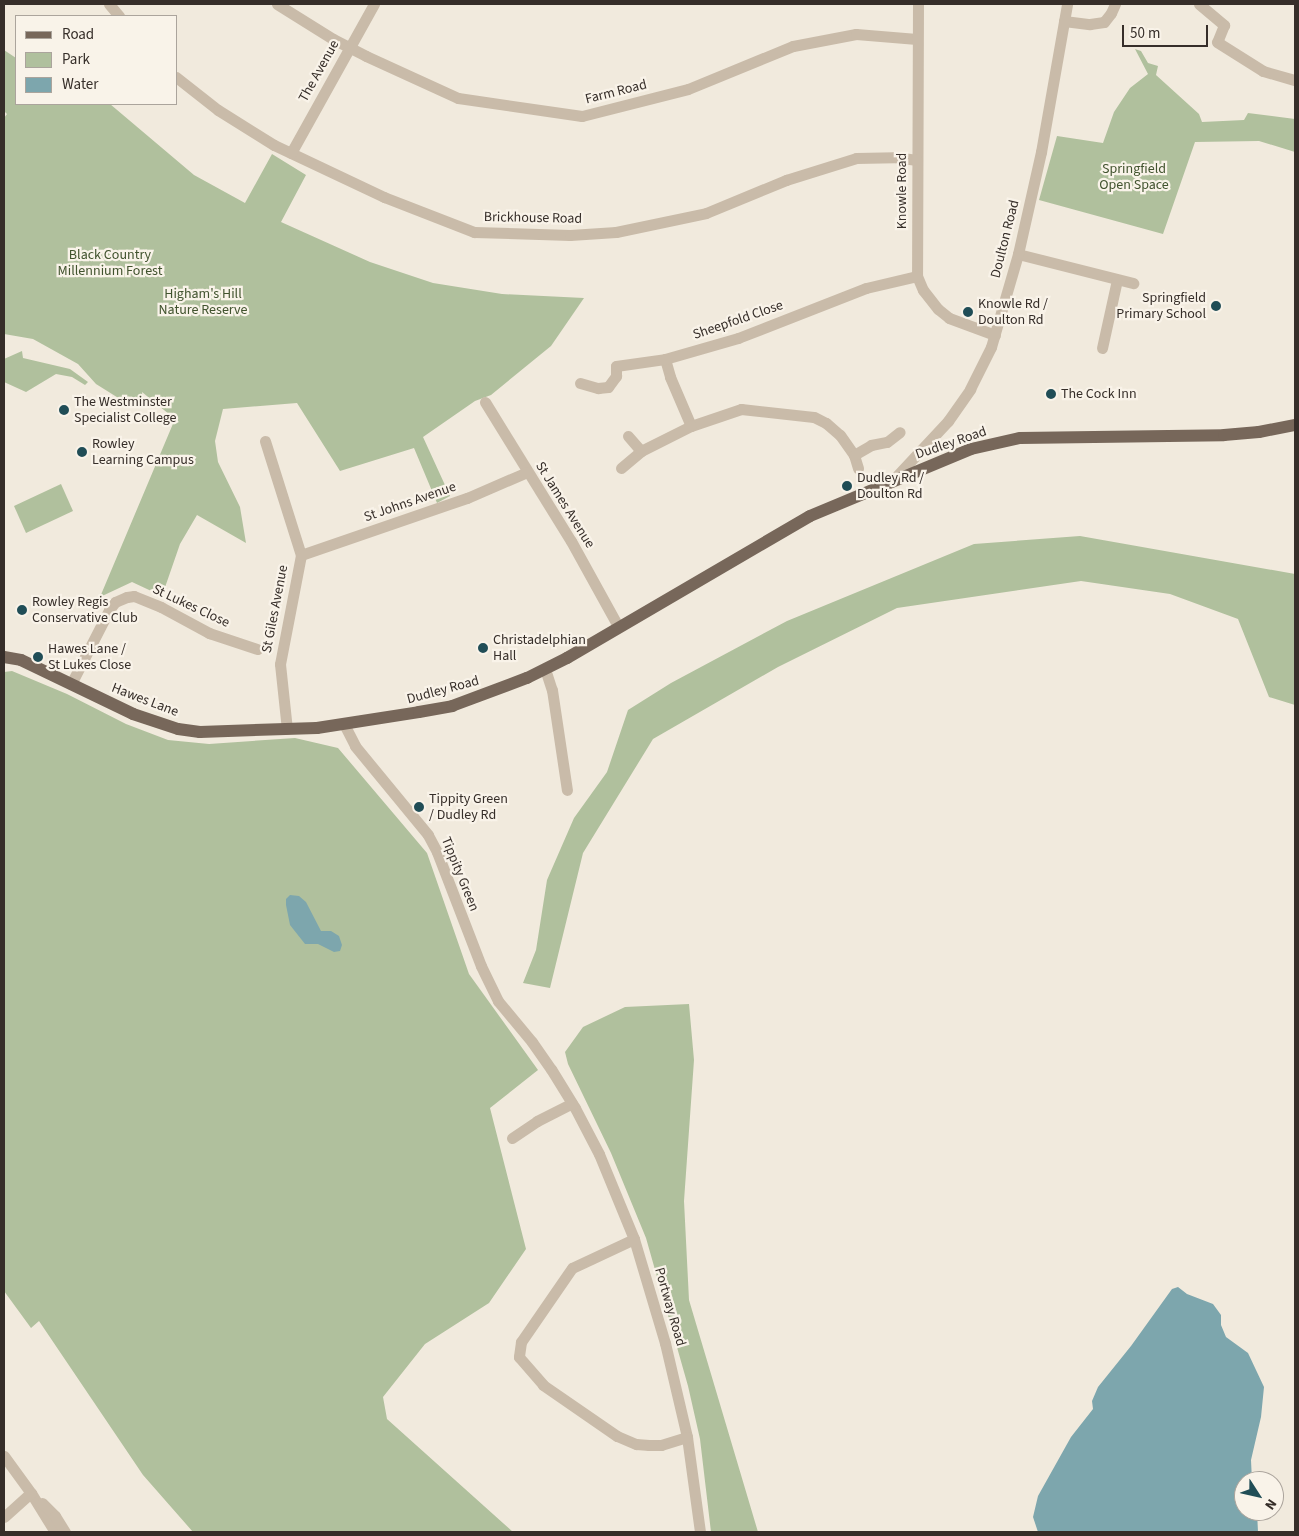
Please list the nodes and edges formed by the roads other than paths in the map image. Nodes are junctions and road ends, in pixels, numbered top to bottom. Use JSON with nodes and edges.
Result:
{"nodes":[{"id":1,"x":109,"y":4,"type":"edge"},
{"id":2,"x":277,"y":4,"type":"edge"},
{"id":3,"x":374,"y":4,"type":"edge"},
{"id":4,"x":918,"y":4,"type":"edge"},
{"id":5,"x":1067,"y":4,"type":"edge"},
{"id":6,"x":1115,"y":4,"type":"edge"},
{"id":7,"x":1199,"y":4,"type":"edge"},
{"id":8,"x":118,"y":15,"type":"edge"},
{"id":9,"x":1064,"y":21,"type":"junction"},
{"id":10,"x":917,"y":39,"type":"junction"},
{"id":11,"x":350,"y":47,"type":"junction"},
{"id":12,"x":178,"y":79,"type":"edge"},
{"id":13,"x":1295,"y":80,"type":"edge"},
{"id":14,"x":291,"y":153,"type":"junction"},
{"id":15,"x":917,"y":160,"type":"junction"},
{"id":16,"x":1018,"y":254,"type":"junction"},
{"id":17,"x":917,"y":276,"type":"junction"},
{"id":18,"x":1117,"y":280,"type":"junction"},
{"id":19,"x":1133,"y":283,"type":"dead end"},
{"id":20,"x":995,"y":335,"type":"junction"},
{"id":21,"x":1102,"y":348,"type":"dead end"},
{"id":22,"x":665,"y":360,"type":"junction"},
{"id":23,"x":580,"y":383,"type":"dead end"},
{"id":24,"x":485,"y":402,"type":"dead end"},
{"id":25,"x":1295,"y":425,"type":"edge"},
{"id":26,"x":691,"y":426,"type":"junction"},
{"id":27,"x":900,"y":432,"type":"dead end"},
{"id":28,"x":628,"y":436,"type":"dead end"},
{"id":29,"x":265,"y":441,"type":"dead end"},
{"id":30,"x":641,"y":451,"type":"junction"},
{"id":31,"x":854,"y":455,"type":"junction"},
{"id":32,"x":621,"y":468,"type":"dead end"},
{"id":33,"x":858,"y":468,"type":"dead end"},
{"id":34,"x":527,"y":472,"type":"junction"},
{"id":35,"x":893,"y":480,"type":"junction"},
{"id":36,"x":301,"y":555,"type":"junction"},
{"id":37,"x":618,"y":626,"type":"junction"},
{"id":38,"x":257,"y":649,"type":"dead end"},
{"id":39,"x":4,"y":657,"type":"edge"},
{"id":40,"x":545,"y":669,"type":"junction"},
{"id":41,"x":71,"y":684,"type":"junction"},
{"id":42,"x":345,"y":726,"type":"junction"},
{"id":43,"x":287,"y":729,"type":"junction"},
{"id":44,"x":567,"y":790,"type":"dead end"},
{"id":45,"x":532,"y":1042,"type":"joint"},
{"id":46,"x":572,"y":1103,"type":"junction"},
{"id":47,"x":512,"y":1138,"type":"dead end"},
{"id":48,"x":634,"y":1239,"type":"junction"},
{"id":49,"x":687,"y":1437,"type":"junction"},
{"id":50,"x":4,"y":1456,"type":"edge"},
{"id":51,"x":32,"y":1493,"type":"junction"},
{"id":52,"x":4,"y":1517,"type":"edge"},
{"id":53,"x":55,"y":1532,"type":"edge"},
{"id":54,"x":66,"y":1532,"type":"edge"},
{"id":55,"x":700,"y":1532,"type":"edge"}],
"edges":[{"from":1,"to":8,"type":"street"},
{"from":2,"to":11,"type":"street","name":"Farm Road"},
{"from":3,"to":11,"type":"street","name":"The Avenue"},
{"from":4,"to":10,"type":"street","name":"Knowle Road"},
{"from":5,"to":9,"type":"street","name":"Doulton Road"},
{"from":6,"to":9,"type":"street"},
{"from":7,"to":13,"type":"street"},
{"from":9,"to":16,"type":"street","name":"Doulton Road"},
{"from":10,"to":11,"type":"street","name":"Farm Road"},
{"from":10,"to":15,"type":"street","name":"Knowle Road"},
{"from":11,"to":14,"type":"street","name":"The Avenue"},
{"from":12,"to":14,"type":"street","name":"Brickhouse Road"},
{"from":14,"to":15,"type":"street","name":"Brickhouse Road"},
{"from":15,"to":17,"type":"street","name":"Knowle Road"},
{"from":16,"to":18,"type":"street"},
{"from":16,"to":20,"type":"street","name":"Doulton Road"},
{"from":17,"to":20,"type":"street","name":"Knowle Road"},
{"from":17,"to":22,"type":"street","name":"Sheepfold Close"},
{"from":18,"to":19,"type":"street"},
{"from":18,"to":21,"type":"street"},
{"from":20,"to":35,"type":"street","name":"Doulton Road"},
{"from":22,"to":23,"type":"street","name":"Sheepfold Close"},
{"from":22,"to":26,"type":"street"},
{"from":24,"to":34,"type":"street","name":"St James Avenue"},
{"from":25,"to":35,"type":"main road","name":"Dudley Road"},
{"from":26,"to":30,"type":"street"},
{"from":26,"to":31,"type":"street"},
{"from":27,"to":31,"type":"street"},
{"from":28,"to":30,"type":"street"},
{"from":29,"to":36,"type":"street","name":"St Giles Avenue"},
{"from":30,"to":32,"type":"street"},
{"from":31,"to":33,"type":"street"},
{"from":34,"to":36,"type":"street","name":"St Johns Avenue"},
{"from":34,"to":37,"type":"street","name":"St James Avenue"},
{"from":35,"to":37,"type":"main road","name":"Dudley Road"},
{"from":36,"to":43,"type":"street","name":"St Giles Avenue"},
{"from":37,"to":40,"type":"main road","name":"Dudley Road"},
{"from":38,"to":41,"type":"street","name":"St Lukes Close"},
{"from":39,"to":41,"type":"main road","name":"Hawes Lane"},
{"from":40,"to":42,"type":"main road","name":"Dudley Road"},
{"from":40,"to":44,"type":"street"},
{"from":41,"to":43,"type":"main road","name":"Hawes Lane"},
{"from":42,"to":43,"type":"main road","name":"Hawes Lane"},
{"from":42,"to":45,"type":"street","name":"Tippity Green"},
{"from":45,"to":46,"type":"street","name":"Portway Road"},
{"from":46,"to":47,"type":"street"},
{"from":46,"to":48,"type":"street","name":"Portway Road"},
{"from":48,"to":49,"type":"street","name":"Portway Road"},
{"from":48,"to":49,"type":"street"},
{"from":49,"to":55,"type":"street","name":"Portway Road"},
{"from":50,"to":51,"type":"street"},
{"from":51,"to":52,"type":"street"},
{"from":51,"to":53,"type":"street"},
{"from":51,"to":54,"type":"street"}]}
